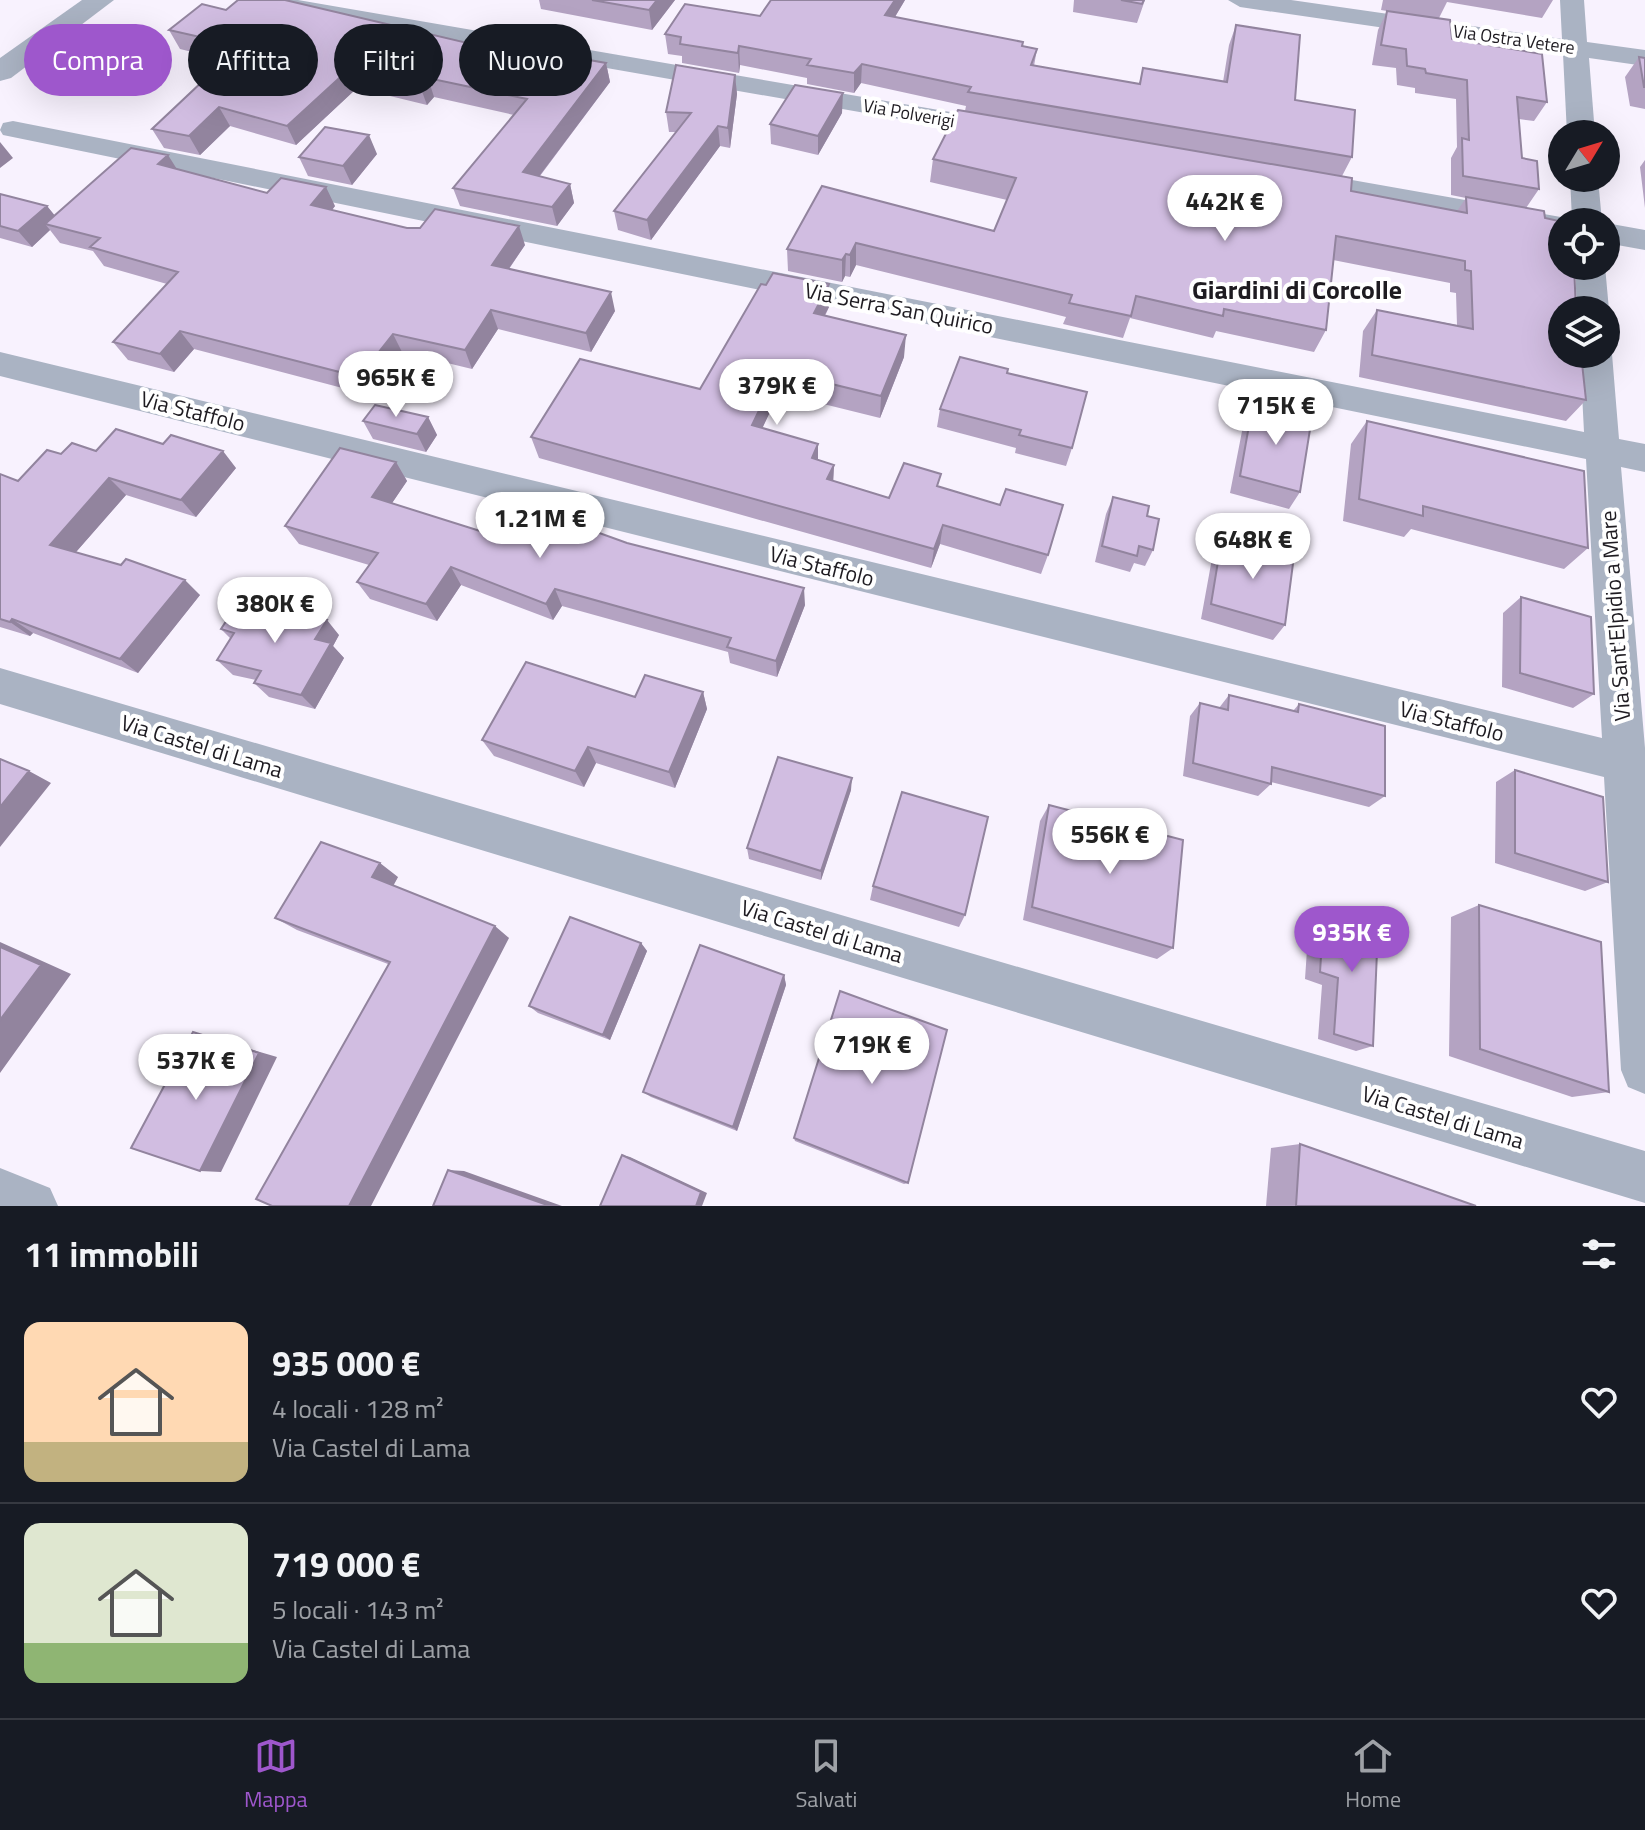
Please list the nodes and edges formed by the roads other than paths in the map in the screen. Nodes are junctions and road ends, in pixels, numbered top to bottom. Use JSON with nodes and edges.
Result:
{"nodes":[{"id":1,"x":100,"y":0,"type":"edge"},
{"id":2,"x":256,"y":0,"type":"edge"},
{"id":3,"x":1240,"y":0,"type":"edge"},
{"id":4,"x":1572,"y":0,"type":"edge"},
{"id":5,"x":1338,"y":7,"type":"edge"},
{"id":6,"x":1575,"y":48,"type":"junction"},
{"id":7,"x":1645,"y":58,"type":"edge"},
{"id":8,"x":0,"y":72,"type":"edge"},
{"id":9,"x":1580,"y":120,"type":"edge"},
{"id":10,"x":13,"y":129,"type":"dead end"},
{"id":11,"x":1027,"y":133,"type":"edge"},
{"id":12,"x":1279,"y":177,"type":"edge"},
{"id":13,"x":1548,"y":224,"type":"edge"},
{"id":14,"x":1620,"y":236,"type":"edge"},
{"id":15,"x":1645,"y":240,"type":"edge"},
{"id":16,"x":0,"y":364,"type":"edge"},
{"id":17,"x":1597,"y":368,"type":"edge"},
{"id":18,"x":1603,"y":449,"type":"junction"},
{"id":19,"x":1645,"y":458,"type":"edge"},
{"id":20,"x":0,"y":686,"type":"edge"},
{"id":21,"x":1636,"y":766,"type":"edge"},
{"id":22,"x":1645,"y":1070,"type":"edge"},
{"id":23,"x":1645,"y":1177,"type":"edge"},
{"id":24,"x":0,"y":1194,"type":"edge"},
{"id":25,"x":32,"y":1206,"type":"edge"}],
"edges":[{"from":1,"to":8,"type":"street"},
{"from":2,"to":11,"type":"street","name":"Via Polverigi"},
{"from":3,"to":5,"type":"street","name":"Via Ostra Vetere"},
{"from":4,"to":6,"type":"street"},
{"from":5,"to":6,"type":"street","name":"Via Ostra Vetere"},
{"from":6,"to":7,"type":"street","name":"Via Ostra Vetere"},
{"from":6,"to":9,"type":"street"},
{"from":10,"to":18,"type":"street","name":"Via Serra San Quirico"},
{"from":12,"to":13,"type":"street"},
{"from":14,"to":15,"type":"street"},
{"from":16,"to":21,"type":"street","name":"Via Staffolo"},
{"from":17,"to":18,"type":"street","name":"Via Sant'Elpidio a Mare"},
{"from":18,"to":19,"type":"street","name":"Via Serra San Quirico"},
{"from":18,"to":21,"type":"street","name":"Via Sant'Elpidio a Mare"},
{"from":20,"to":23,"type":"street","name":"Via Castel di Lama"},
{"from":21,"to":22,"type":"street","name":"Via Sant'Elpidio a Mare"},
{"from":24,"to":25,"type":"street"}]}
